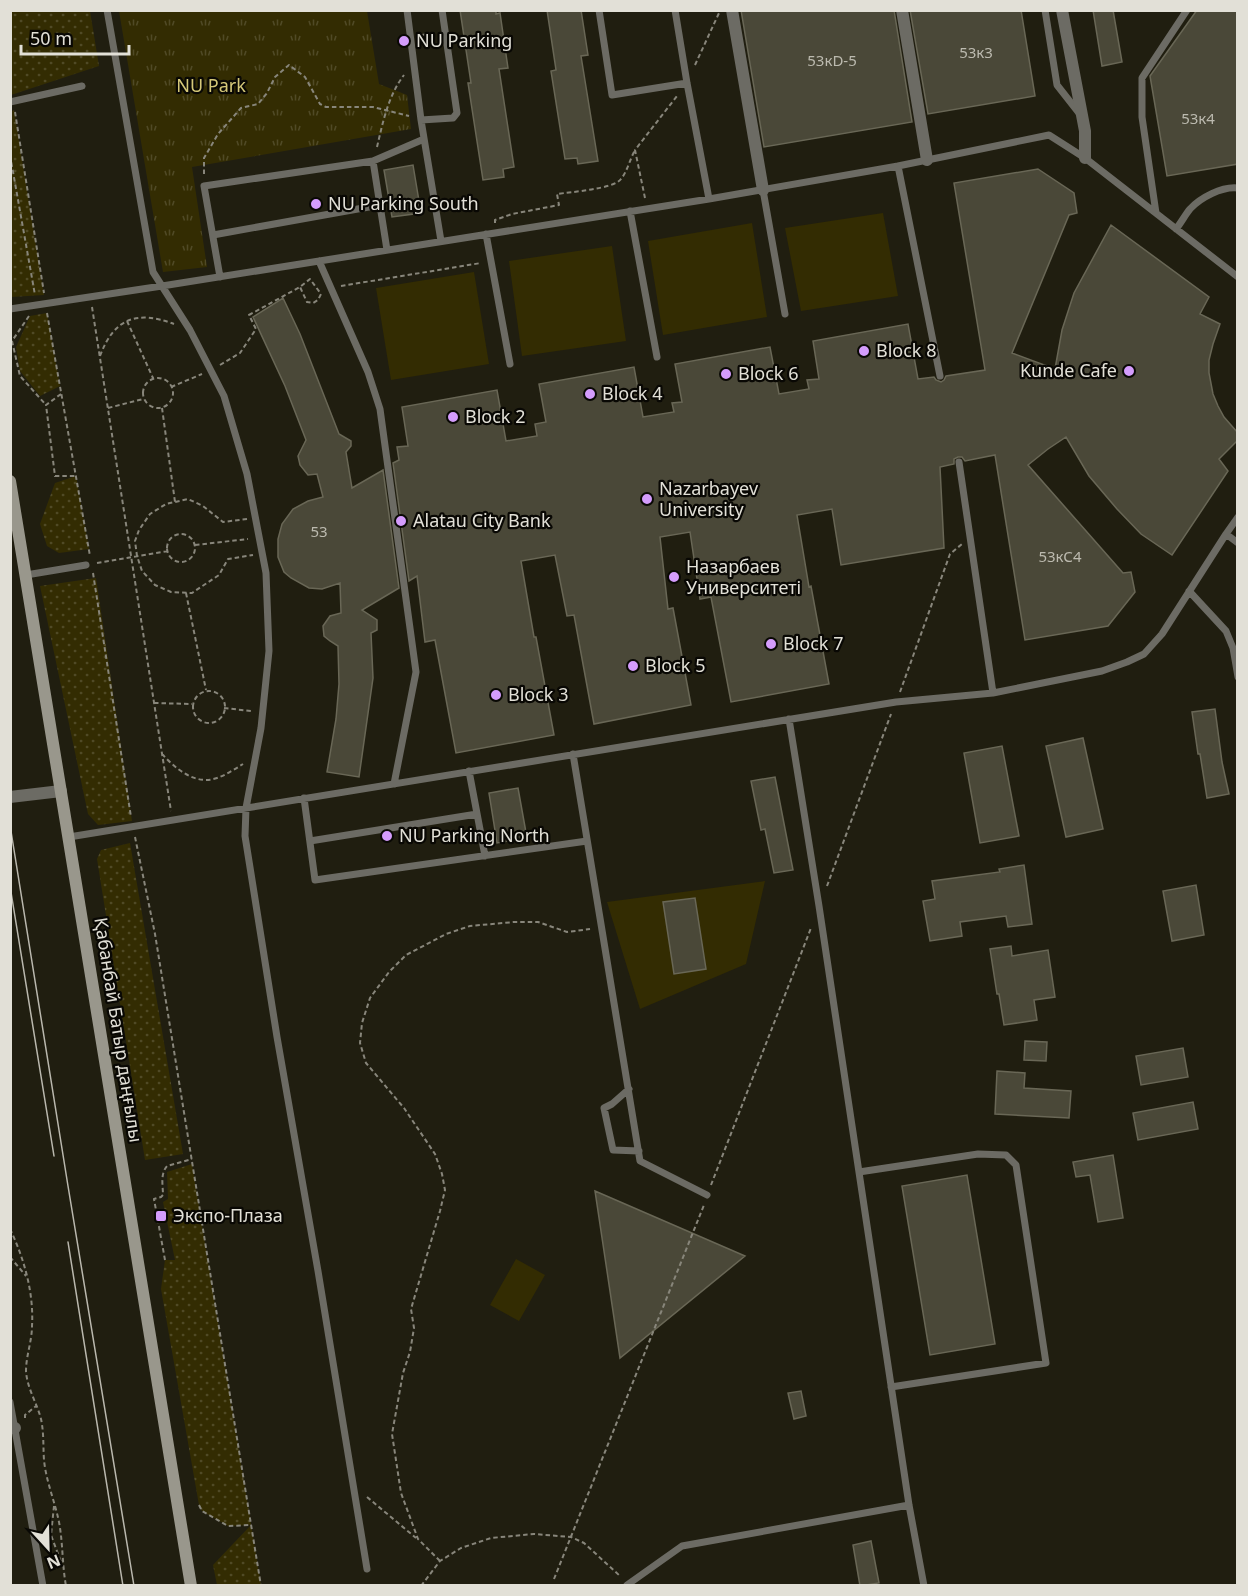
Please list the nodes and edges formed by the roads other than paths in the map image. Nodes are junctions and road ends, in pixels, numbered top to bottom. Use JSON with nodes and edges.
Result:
{"nodes":[{"id":1,"x":107,"y":10,"type":"edge"},
{"id":2,"x":407,"y":10,"type":"edge"},
{"id":3,"x":442,"y":10,"type":"edge"},
{"id":4,"x":598,"y":10,"type":"edge"},
{"id":5,"x":675,"y":10,"type":"edge"},
{"id":6,"x":732,"y":10,"type":"edge"},
{"id":7,"x":903,"y":10,"type":"edge"},
{"id":8,"x":1045,"y":10,"type":"edge"},
{"id":9,"x":1062,"y":10,"type":"edge"},
{"id":10,"x":1187,"y":10,"type":"edge"},
{"id":11,"x":687,"y":83,"type":"junction"},
{"id":12,"x":82,"y":86,"type":"dead end"},
{"id":13,"x":12,"y":102,"type":"edge"},
{"id":14,"x":1082,"y":117,"type":"junction"},
{"id":15,"x":421,"y":120,"type":"junction"},
{"id":16,"x":424,"y":139,"type":"junction"},
{"id":17,"x":1085,"y":158,"type":"junction"},
{"id":18,"x":927,"y":160,"type":"junction"},
{"id":19,"x":373,"y":161,"type":"junction"},
{"id":20,"x":898,"y":166,"type":"junction"},
{"id":21,"x":1238,"y":188,"type":"edge"},
{"id":22,"x":763,"y":190,"type":"junction"},
{"id":23,"x":709,"y":199,"type":"junction"},
{"id":24,"x":380,"y":205,"type":"junction"},
{"id":25,"x":630,"y":211,"type":"junction"},
{"id":26,"x":1156,"y":213,"type":"junction"},
{"id":27,"x":1176,"y":229,"type":"junction"},
{"id":28,"x":486,"y":234,"type":"junction"},
{"id":29,"x":213,"y":235,"type":"junction"},
{"id":30,"x":441,"y":241,"type":"junction"},
{"id":31,"x":387,"y":250,"type":"junction"},
{"id":32,"x":319,"y":261,"type":"junction"},
{"id":33,"x":220,"y":277,"type":"junction"},
{"id":34,"x":1238,"y":277,"type":"edge"},
{"id":35,"x":162,"y":286,"type":"junction"},
{"id":36,"x":10,"y":309,"type":"edge"},
{"id":37,"x":785,"y":314,"type":"dead end"},
{"id":38,"x":657,"y":357,"type":"dead end"},
{"id":39,"x":510,"y":364,"type":"dead end"},
{"id":40,"x":940,"y":376,"type":"dead end"},
{"id":41,"x":959,"y":462,"type":"dead end"},
{"id":42,"x":10,"y":481,"type":"edge"},
{"id":43,"x":1238,"y":517,"type":"edge"},
{"id":44,"x":1226,"y":534,"type":"junction"},
{"id":45,"x":1238,"y":543,"type":"edge"},
{"id":46,"x":86,"y":565,"type":"road end"},
{"id":47,"x":26,"y":575,"type":"junction"},
{"id":48,"x":1189,"y":591,"type":"junction"},
{"id":49,"x":1238,"y":677,"type":"edge"},
{"id":50,"x":993,"y":693,"type":"junction"},
{"id":51,"x":789,"y":719,"type":"junction"},
{"id":52,"x":573,"y":754,"type":"junction"},
{"id":53,"x":469,"y":771,"type":"junction"},
{"id":54,"x":394,"y":783,"type":"junction"},
{"id":55,"x":61,"y":791,"type":"junction"},
{"id":56,"x":10,"y":797,"type":"edge"},
{"id":57,"x":304,"y":798,"type":"junction"},
{"id":58,"x":246,"y":808,"type":"junction"},
{"id":59,"x":477,"y":814,"type":"junction"},
{"id":60,"x":69,"y":837,"type":"junction"},
{"id":61,"x":310,"y":841,"type":"junction"},
{"id":62,"x":587,"y":841,"type":"junction"},
{"id":63,"x":485,"y":856,"type":"junction"},
{"id":64,"x":628,"y":1089,"type":"junction"},
{"id":65,"x":639,"y":1151,"type":"junction"},
{"id":66,"x":859,"y":1172,"type":"junction"},
{"id":67,"x":708,"y":1195,"type":"road end"},
{"id":68,"x":891,"y":1387,"type":"junction"},
{"id":69,"x":10,"y":1402,"type":"edge"},
{"id":70,"x":13,"y":1428,"type":"edge"},
{"id":71,"x":909,"y":1505,"type":"junction"},
{"id":72,"x":367,"y":1569,"type":"dead end"},
{"id":73,"x":627,"y":1585,"type":"edge"},
{"id":74,"x":43,"y":1586,"type":"edge"},
{"id":75,"x":191,"y":1586,"type":"edge"},
{"id":76,"x":924,"y":1586,"type":"edge"}],
"edges":[{"from":1,"to":35,"type":"lane"},
{"from":2,"to":15,"type":"lane"},
{"from":3,"to":15,"type":"lane"},
{"from":4,"to":11,"type":"lane"},
{"from":5,"to":11,"type":"lane"},
{"from":6,"to":22,"type":"street"},
{"from":7,"to":18,"type":"street"},
{"from":8,"to":14,"type":"lane"},
{"from":9,"to":14,"type":"street"},
{"from":10,"to":26,"type":"lane"},
{"from":11,"to":23,"type":"lane"},
{"from":12,"to":13,"type":"lane"},
{"from":14,"to":17,"type":"street"},
{"from":15,"to":16,"type":"lane"},
{"from":16,"to":19,"type":"lane"},
{"from":16,"to":30,"type":"lane"},
{"from":17,"to":18,"type":"lane"},
{"from":17,"to":26,"type":"lane"},
{"from":18,"to":20,"type":"lane"},
{"from":19,"to":24,"type":"lane"},
{"from":19,"to":29,"type":"lane"},
{"from":20,"to":22,"type":"lane"},
{"from":20,"to":40,"type":"lane"},
{"from":21,"to":27,"type":"lane"},
{"from":22,"to":23,"type":"lane"},
{"from":22,"to":37,"type":"lane"},
{"from":23,"to":25,"type":"lane"},
{"from":24,"to":29,"type":"lane"},
{"from":24,"to":31,"type":"lane"},
{"from":25,"to":28,"type":"lane"},
{"from":25,"to":38,"type":"lane"},
{"from":26,"to":27,"type":"lane"},
{"from":27,"to":34,"type":"lane"},
{"from":28,"to":30,"type":"lane"},
{"from":28,"to":39,"type":"lane"},
{"from":29,"to":33,"type":"lane"},
{"from":30,"to":31,"type":"lane"},
{"from":31,"to":32,"type":"lane"},
{"from":32,"to":33,"type":"lane"},
{"from":32,"to":54,"type":"lane"},
{"from":33,"to":35,"type":"lane"},
{"from":35,"to":36,"type":"lane"},
{"from":35,"to":58,"type":"lane"},
{"from":41,"to":50,"type":"lane"},
{"from":42,"to":47,"type":"main road","name":"Қабанбай Батыр даңғылы"},
{"from":43,"to":44,"type":"lane"},
{"from":44,"to":45,"type":"lane"},
{"from":44,"to":48,"type":"lane"},
{"from":46,"to":47,"type":"lane"},
{"from":47,"to":55,"type":"main road","name":"Қабанбай Батыр даңғылы"},
{"from":48,"to":49,"type":"lane"},
{"from":48,"to":50,"type":"lane"},
{"from":50,"to":51,"type":"lane"},
{"from":51,"to":52,"type":"lane"},
{"from":51,"to":66,"type":"lane"},
{"from":52,"to":53,"type":"lane"},
{"from":52,"to":62,"type":"lane"},
{"from":53,"to":54,"type":"lane"},
{"from":53,"to":59,"type":"lane"},
{"from":54,"to":57,"type":"lane"},
{"from":55,"to":56,"type":"street"},
{"from":55,"to":60,"type":"main road","name":"Қабанбай Батыр даңғылы"},
{"from":57,"to":58,"type":"lane"},
{"from":57,"to":61,"type":"lane"},
{"from":58,"to":60,"type":"lane"},
{"from":58,"to":72,"type":"lane"},
{"from":59,"to":61,"type":"lane"},
{"from":59,"to":63,"type":"lane"},
{"from":60,"to":75,"type":"main road","name":"Қабанбай Батыр даңғылы"},
{"from":61,"to":63,"type":"lane"},
{"from":62,"to":63,"type":"lane"},
{"from":62,"to":64,"type":"lane"},
{"from":64,"to":65,"type":"lane"},
{"from":64,"to":65,"type":"lane"},
{"from":65,"to":67,"type":"lane"},
{"from":66,"to":68,"type":"lane"},
{"from":66,"to":68,"type":"lane"},
{"from":68,"to":71,"type":"lane"},
{"from":69,"to":70,"type":"lane"},
{"from":70,"to":74,"type":"lane"},
{"from":71,"to":73,"type":"lane"},
{"from":71,"to":76,"type":"lane"}]}
